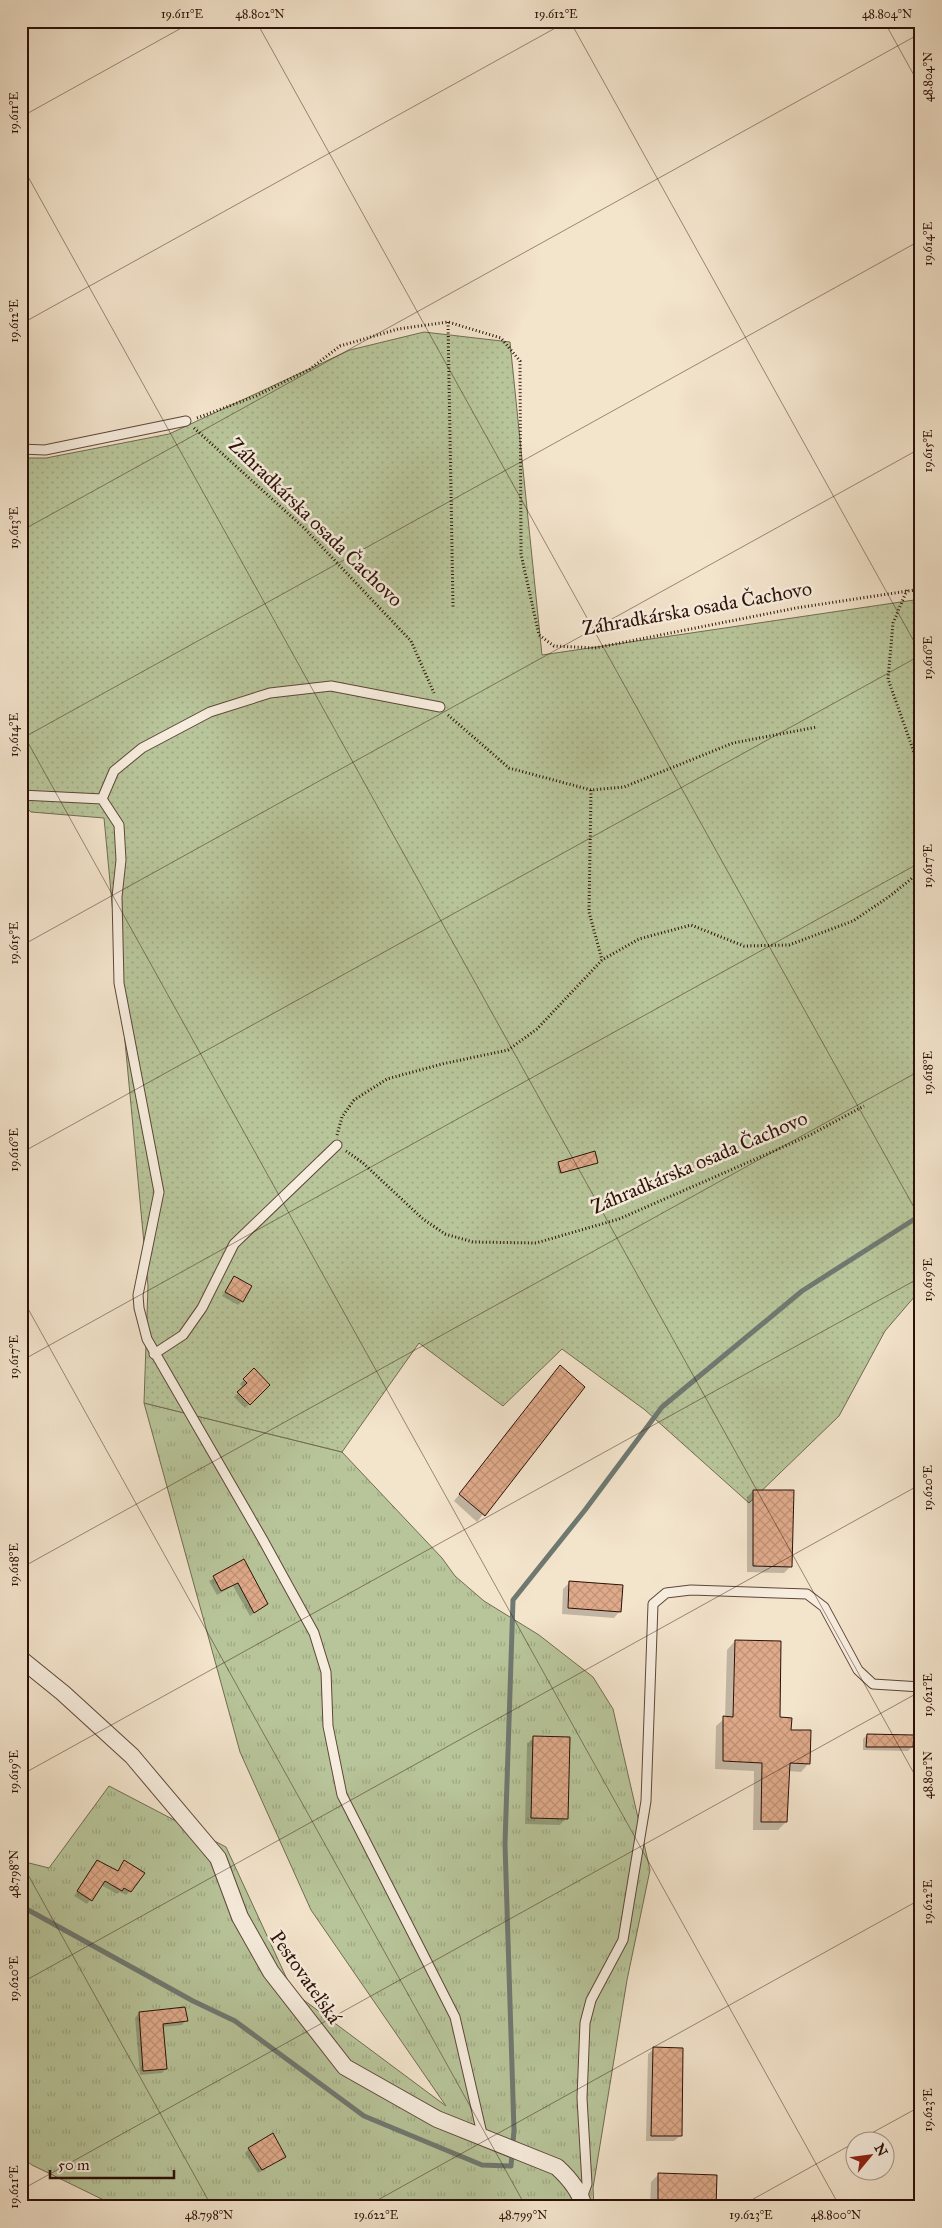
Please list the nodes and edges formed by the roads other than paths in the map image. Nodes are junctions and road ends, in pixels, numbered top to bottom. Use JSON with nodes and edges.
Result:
{"nodes":[{"id":1,"x":186,"y":421,"type":"road end"},
{"id":2,"x":21,"y":450,"type":"edge"},
{"id":3,"x":440,"y":707,"type":"road end"},
{"id":4,"x":21,"y":795,"type":"edge"},
{"id":5,"x":102,"y":799,"type":"junction"},
{"id":6,"x":337,"y":1145,"type":"road end"},
{"id":7,"x":154,"y":1354,"type":"junction"},
{"id":8,"x":21,"y":1659,"type":"edge"},
{"id":9,"x":921,"y":1687,"type":"edge"},
{"id":10,"x":483,"y":2138,"type":"junction"},
{"id":11,"x":583,"y":2203,"type":"edge"}],
"edges":[{"from":1,"to":2,"type":"lane"},
{"from":3,"to":5,"type":"lane"},
{"from":4,"to":5,"type":"lane"},
{"from":5,"to":7,"type":"lane"},
{"from":6,"to":7,"type":"lane"},
{"from":7,"to":10,"type":"lane"},
{"from":8,"to":10,"type":"street","name":"Pestovateľská"},
{"from":9,"to":11,"type":"lane"},
{"from":10,"to":11,"type":"street","name":"Pestovateľská"}]}
